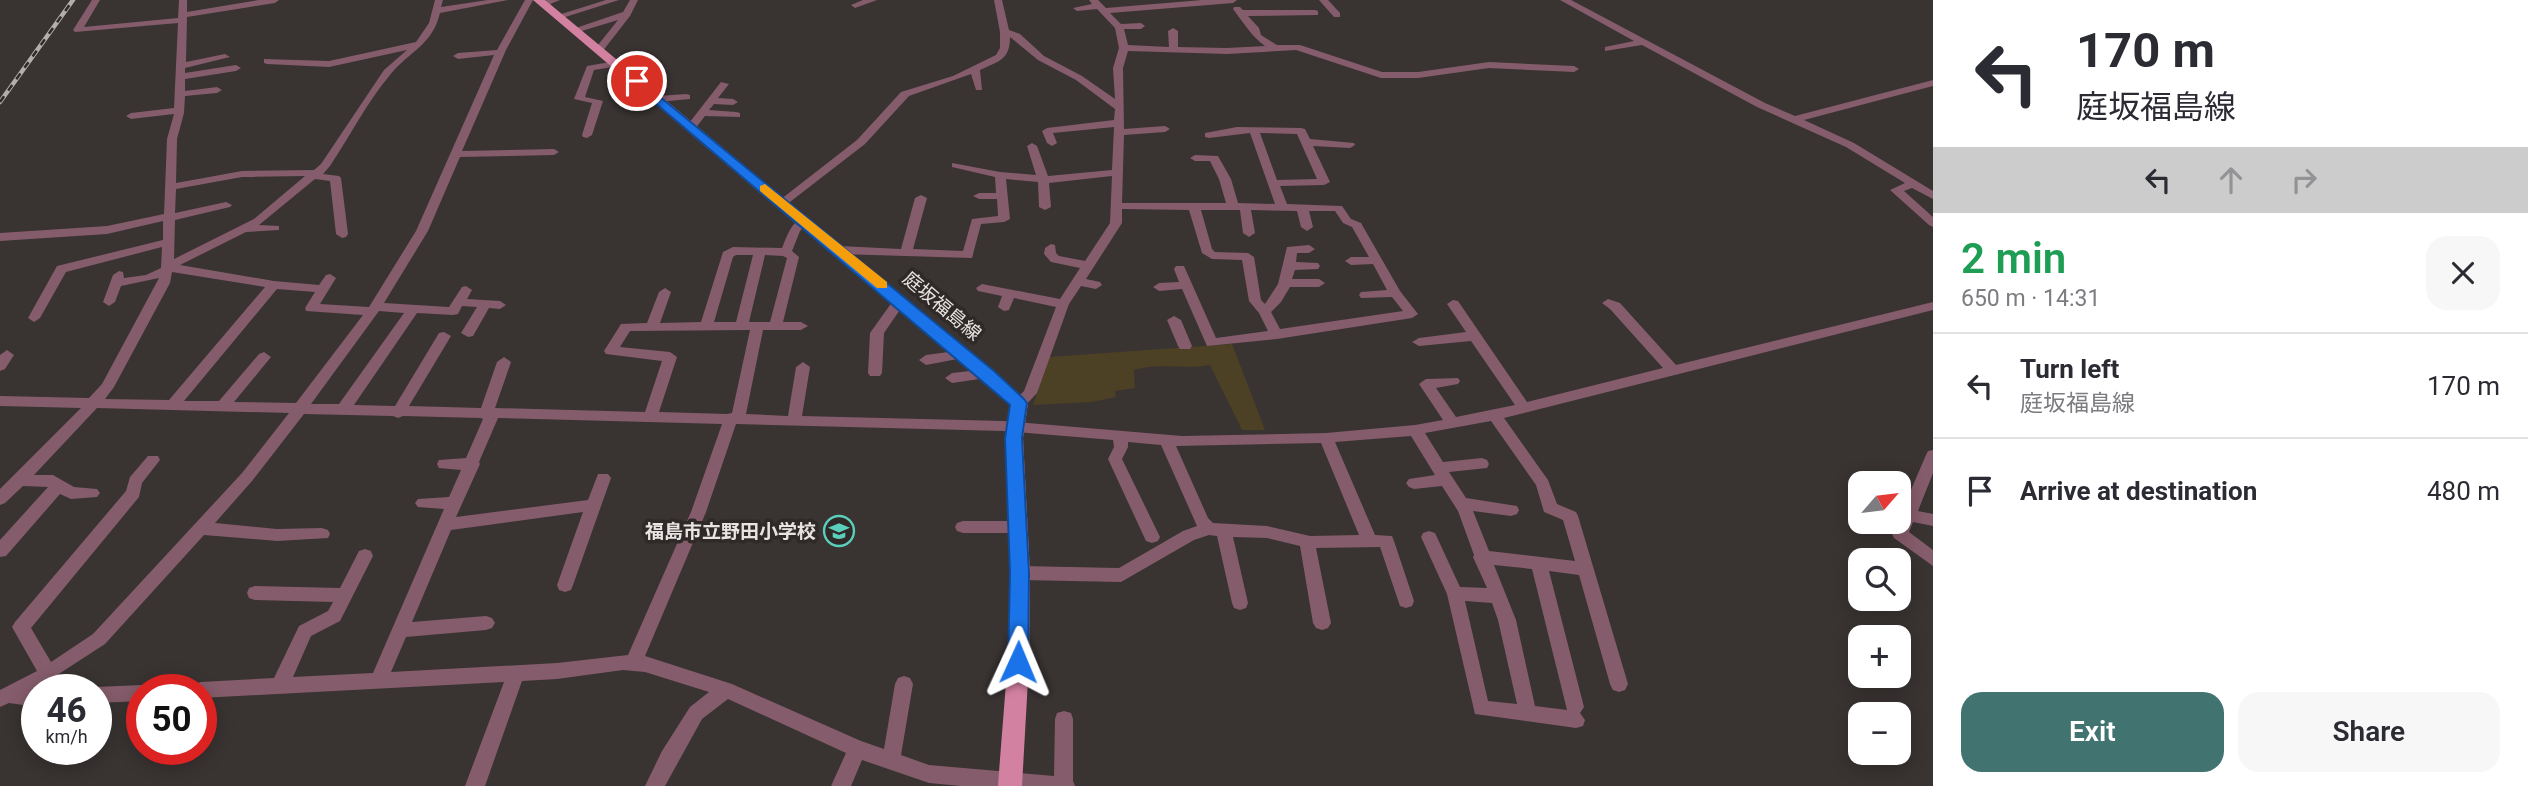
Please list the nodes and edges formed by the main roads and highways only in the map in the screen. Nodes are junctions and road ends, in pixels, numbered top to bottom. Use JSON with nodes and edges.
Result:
{"nodes":[{"id":1,"x":542,"y":1,"type":"edge"},
{"id":2,"x":1010,"y":784,"type":"edge"}],
"edges":[{"from":1,"to":2,"type":"main road","name":"庭坂福島線"}]}
